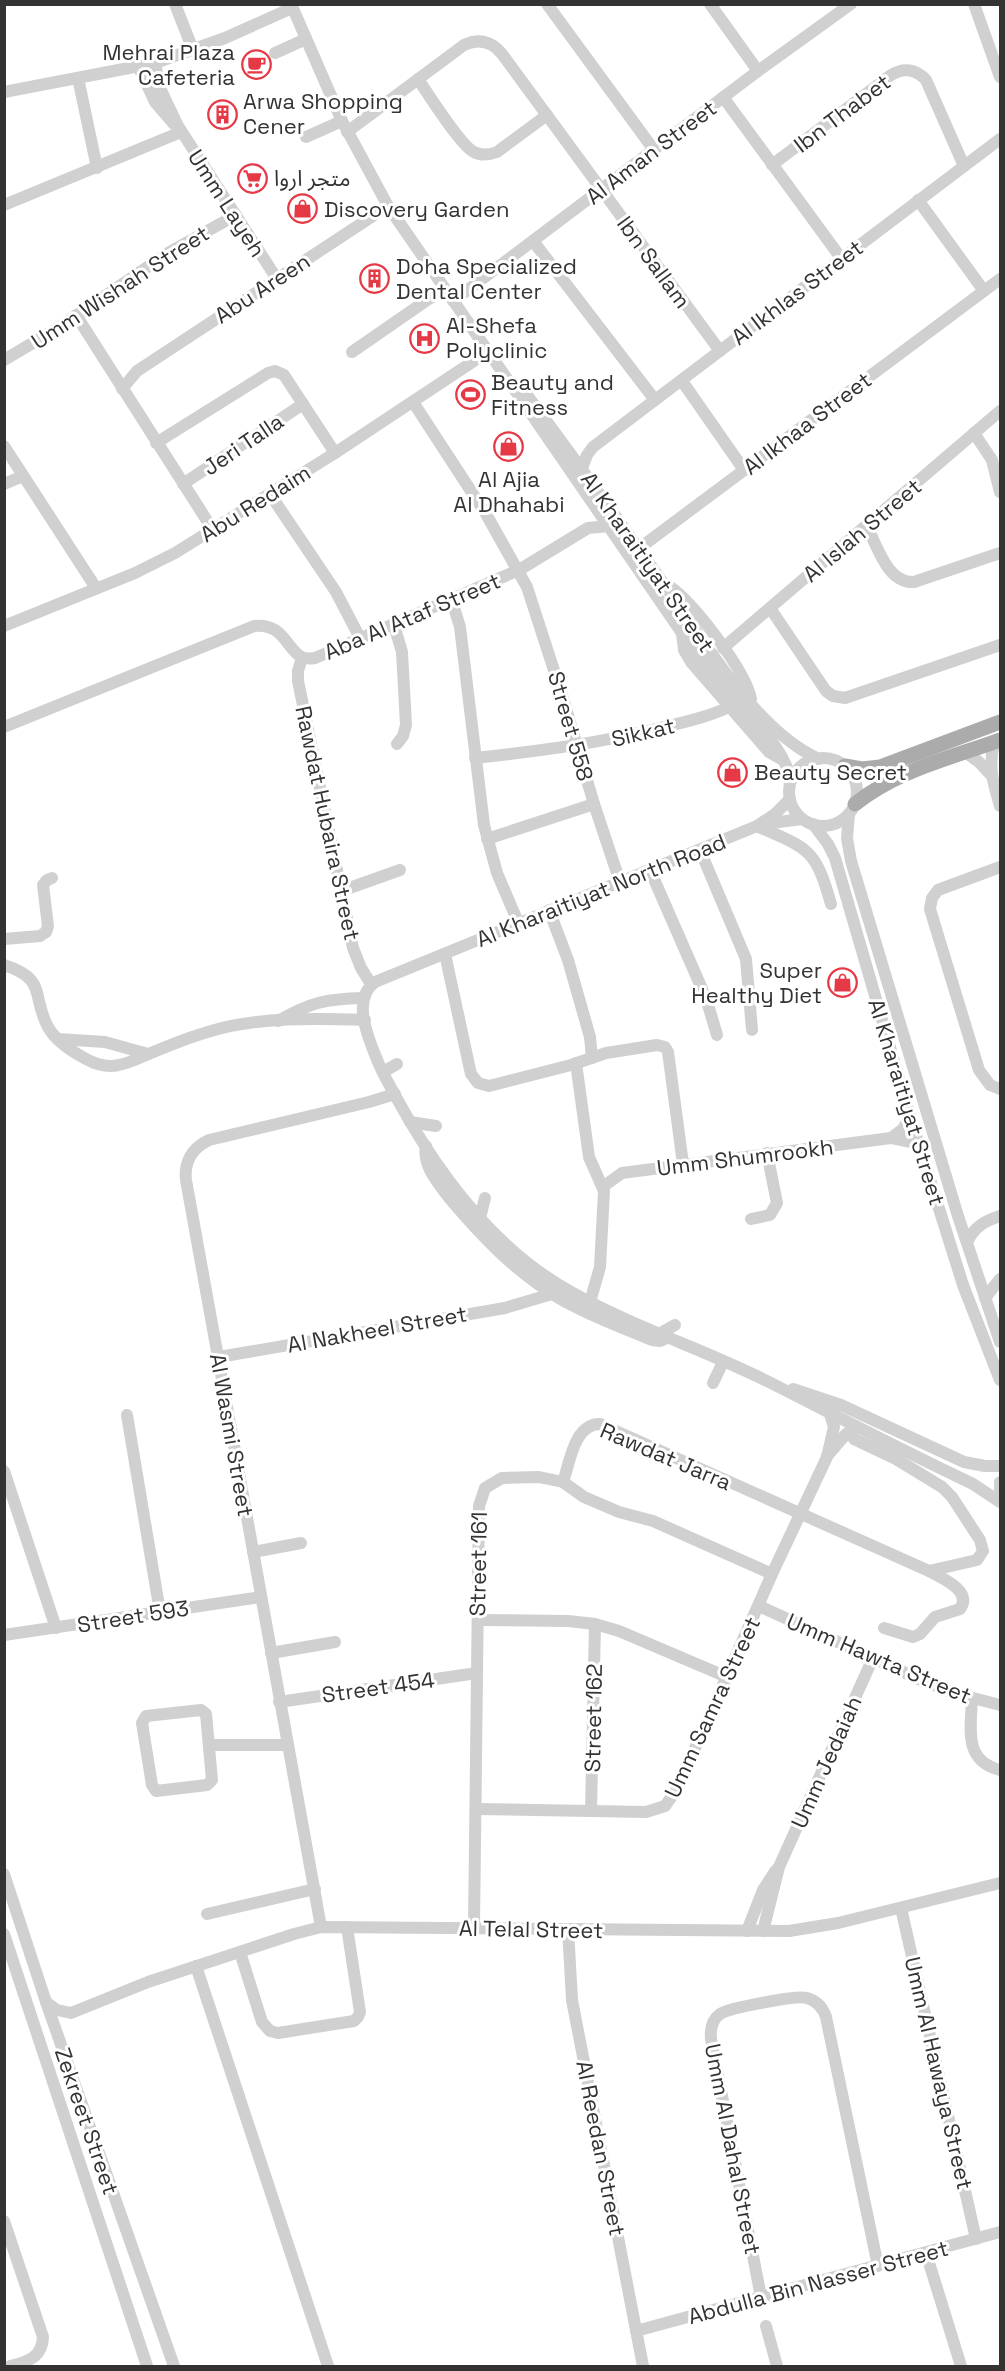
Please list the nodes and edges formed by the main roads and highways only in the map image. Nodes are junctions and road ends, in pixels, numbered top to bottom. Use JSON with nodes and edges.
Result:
{"nodes":[{"id":1,"x":1000,"y":722,"type":"edge"},
{"id":2,"x":997,"y":741,"type":"edge"},
{"id":3,"x":845,"y":766,"type":"road end"},
{"id":4,"x":852,"y":809,"type":"road end"}],
"edges":[{"from":1,"to":3,"type":"main road"},
{"from":2,"to":4,"type":"main road"}]}
